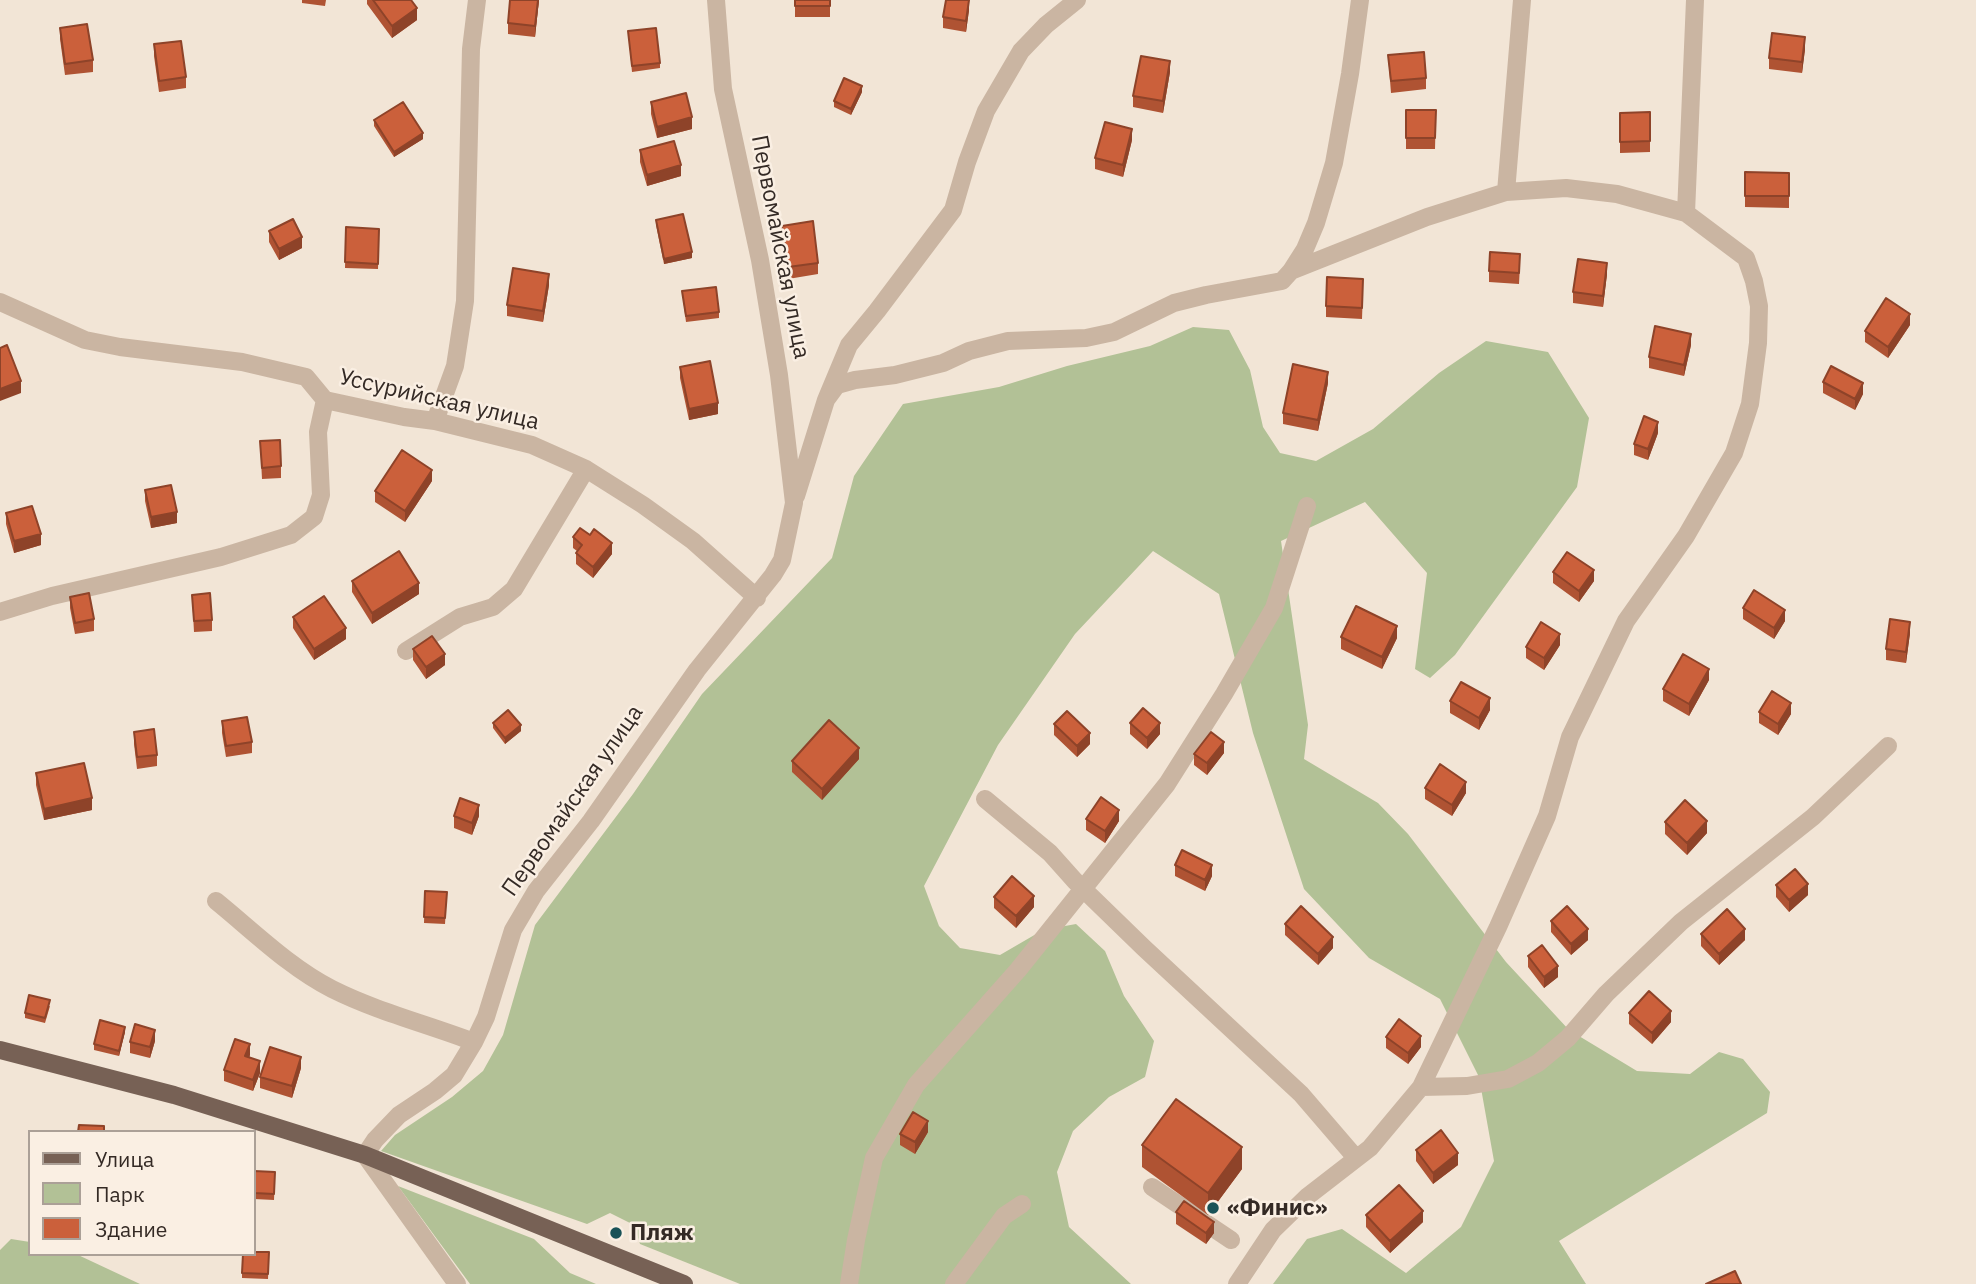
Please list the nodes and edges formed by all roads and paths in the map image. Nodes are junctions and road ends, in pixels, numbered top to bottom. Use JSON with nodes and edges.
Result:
{"nodes":[{"id":1,"x":477,"y":0,"type":"edge"},
{"id":2,"x":1077,"y":0,"type":"edge"},
{"id":3,"x":1360,"y":0,"type":"edge"},
{"id":4,"x":1522,"y":0,"type":"edge"},
{"id":5,"x":1695,"y":0,"type":"edge"},
{"id":6,"x":721,"y":4,"type":"edge"},
{"id":7,"x":1506,"y":192,"type":"junction"},
{"id":8,"x":1686,"y":213,"type":"junction"},
{"id":9,"x":1291,"y":271,"type":"junction"},
{"id":10,"x":0,"y":302,"type":"edge"},
{"id":11,"x":325,"y":400,"type":"junction"},
{"id":12,"x":826,"y":400,"type":"junction"},
{"id":13,"x":435,"y":421,"type":"junction"},
{"id":14,"x":586,"y":469,"type":"junction"},
{"id":15,"x":794,"y":503,"type":"junction"},
{"id":16,"x":1307,"y":506,"type":"dead end"},
{"id":17,"x":757,"y":598,"type":"junction"},
{"id":18,"x":0,"y":612,"type":"edge"},
{"id":19,"x":406,"y":651,"type":"dead end"},
{"id":20,"x":1888,"y":746,"type":"dead end"},
{"id":21,"x":985,"y":799,"type":"dead end"},
{"id":22,"x":1082,"y":888,"type":"junction"},
{"id":23,"x":216,"y":901,"type":"dead end"},
{"id":24,"x":474,"y":1042,"type":"junction"},
{"id":25,"x":0,"y":1050,"type":"edge"},
{"id":26,"x":1421,"y":1087,"type":"junction"},
{"id":27,"x":365,"y":1156,"type":"junction"},
{"id":28,"x":1356,"y":1158,"type":"junction"},
{"id":29,"x":1152,"y":1187,"type":"dead end"},
{"id":30,"x":1022,"y":1204,"type":"dead end"},
{"id":31,"x":1231,"y":1240,"type":"dead end"},
{"id":32,"x":457,"y":1284,"type":"edge"},
{"id":33,"x":684,"y":1284,"type":"edge"},
{"id":34,"x":849,"y":1284,"type":"edge"},
{"id":35,"x":954,"y":1284,"type":"edge"},
{"id":36,"x":1237,"y":1284,"type":"edge"}],
"edges":[{"from":1,"to":13,"type":"street"},
{"from":2,"to":12,"type":"street","name":"Первомайская улица"},
{"from":3,"to":9,"type":"street"},
{"from":4,"to":7,"type":"street"},
{"from":5,"to":8,"type":"street"},
{"from":6,"to":15,"type":"street","name":"Первомайская улица"},
{"from":7,"to":8,"type":"street"},
{"from":7,"to":9,"type":"street"},
{"from":8,"to":26,"type":"street"},
{"from":9,"to":12,"type":"street"},
{"from":10,"to":11,"type":"street","name":"Уссурийская улица"},
{"from":11,"to":13,"type":"street","name":"Уссурийская улица"},
{"from":11,"to":18,"type":"street"},
{"from":12,"to":15,"type":"street","name":"Первомайская улица"},
{"from":13,"to":14,"type":"street","name":"Уссурийская улица"},
{"from":14,"to":17,"type":"street","name":"Уссурийская улица"},
{"from":14,"to":19,"type":"street"},
{"from":15,"to":17,"type":"street","name":"Первомайская улица"},
{"from":16,"to":22,"type":"street"},
{"from":17,"to":24,"type":"street","name":"Первомайская улица"},
{"from":20,"to":26,"type":"street"},
{"from":21,"to":22,"type":"street"},
{"from":22,"to":28,"type":"street"},
{"from":22,"to":34,"type":"street"},
{"from":23,"to":24,"type":"street"},
{"from":24,"to":27,"type":"street","name":"Первомайская улица"},
{"from":25,"to":27,"type":"main road"},
{"from":26,"to":28,"type":"street"},
{"from":27,"to":32,"type":"street"},
{"from":27,"to":33,"type":"main road"},
{"from":28,"to":36,"type":"street"},
{"from":29,"to":31,"type":"street"},
{"from":30,"to":35,"type":"street"}]}
